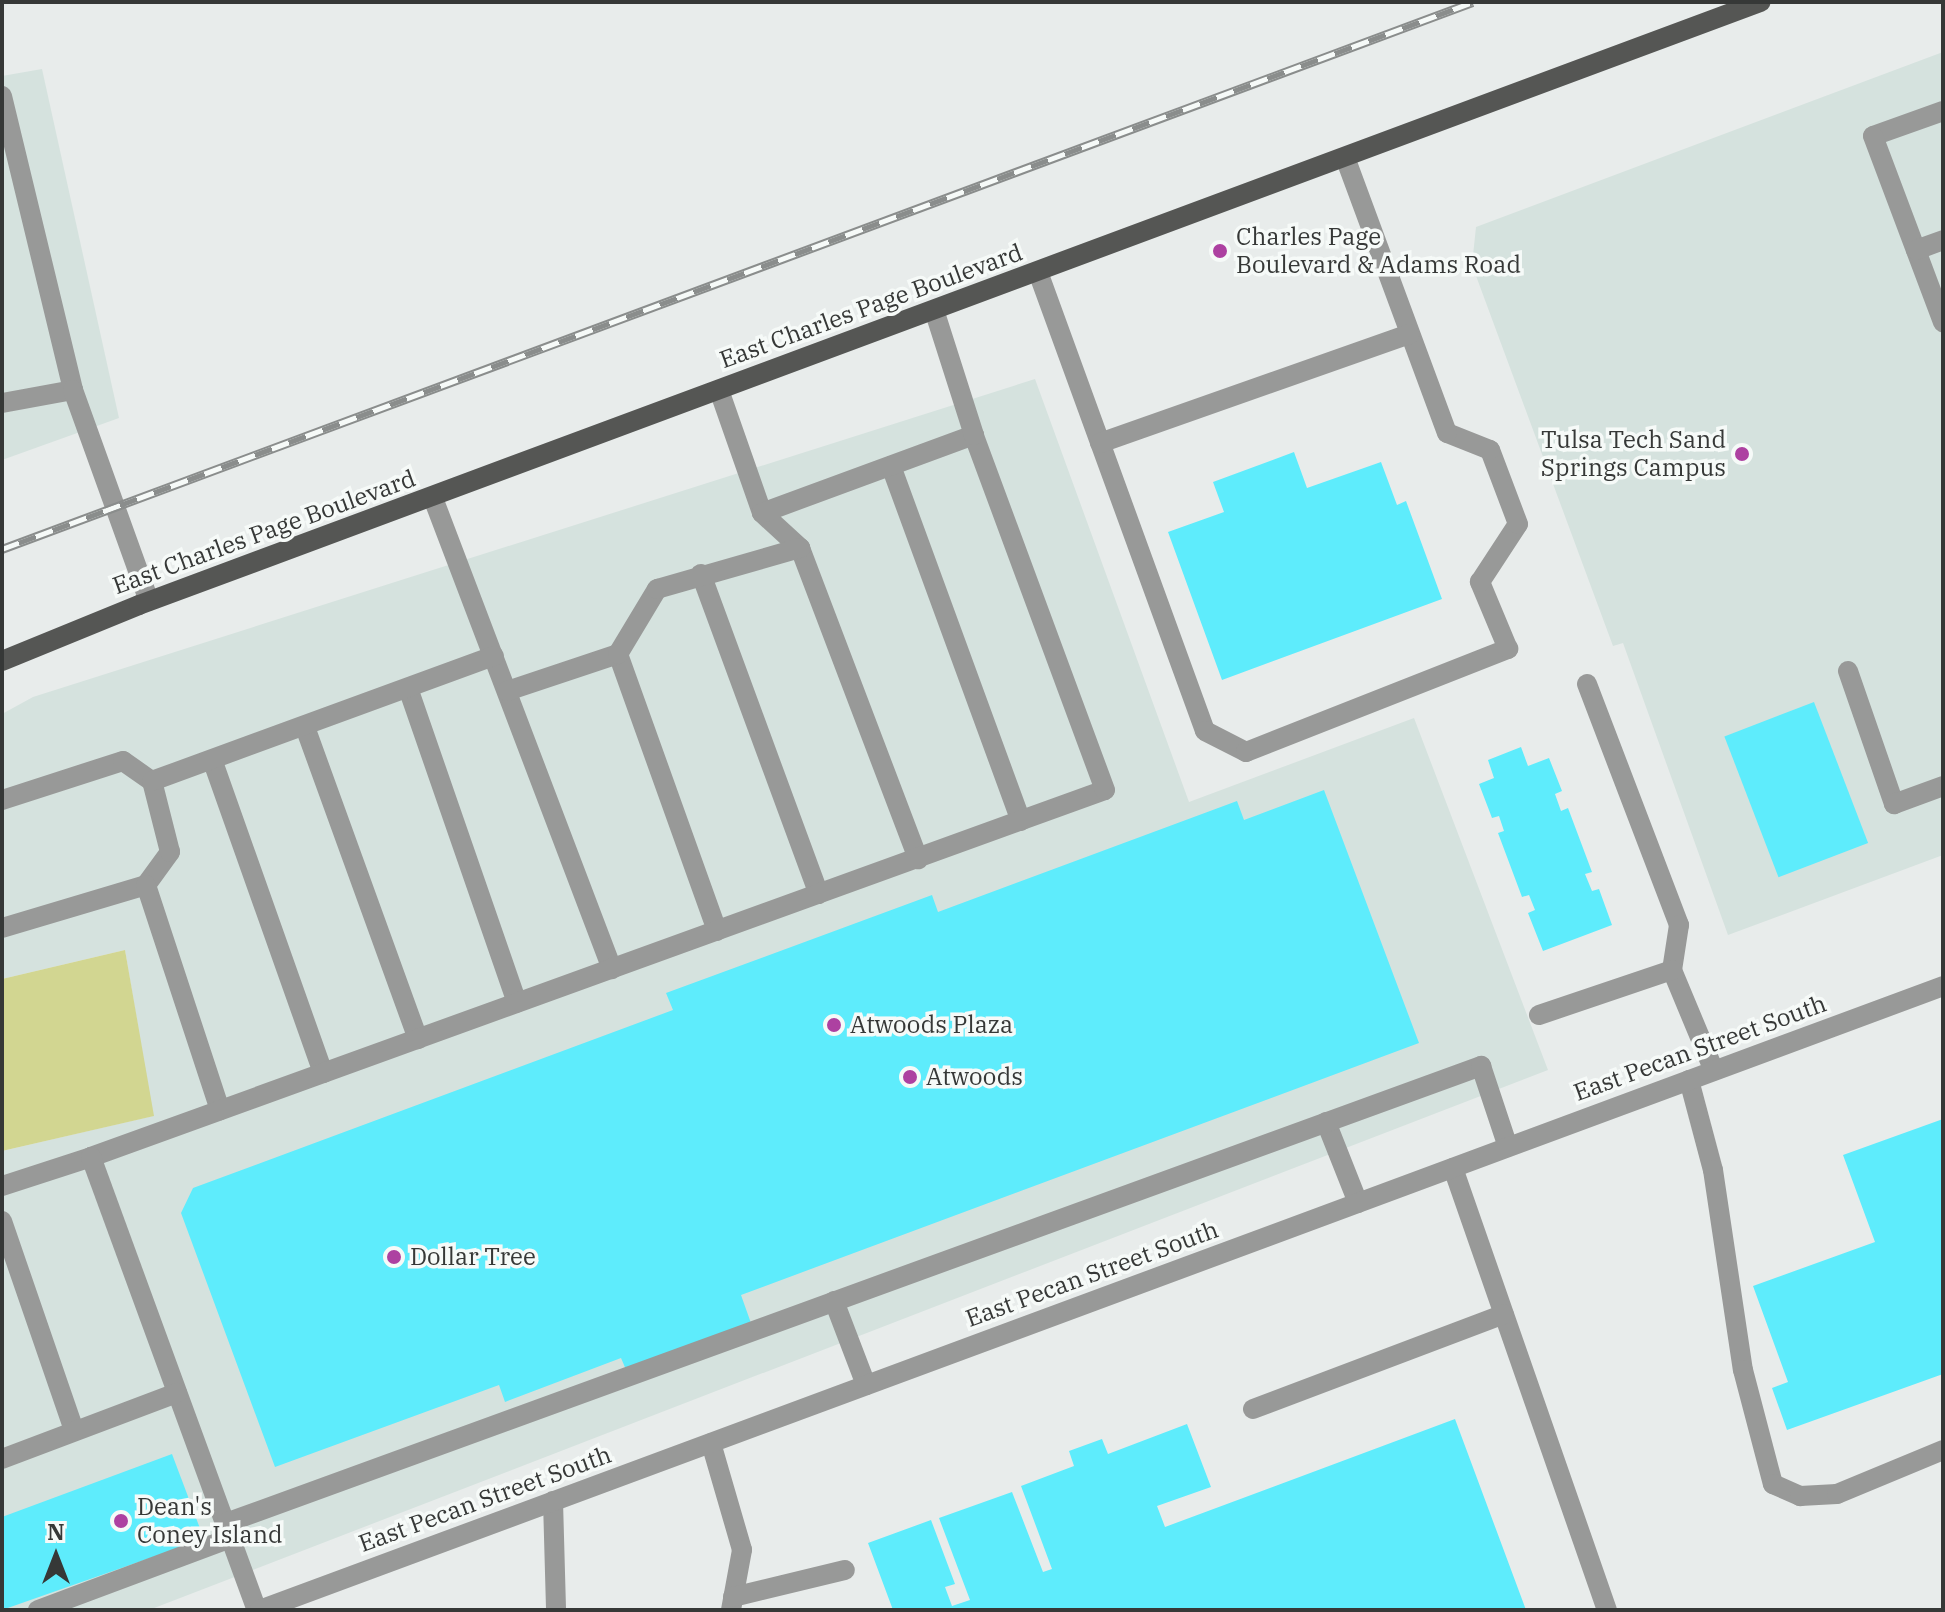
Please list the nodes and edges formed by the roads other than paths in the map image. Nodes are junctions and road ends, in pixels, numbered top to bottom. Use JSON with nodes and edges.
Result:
{"nodes":[{"id":1,"x":1760,"y":2,"type":"edge"},
{"id":2,"x":2,"y":96,"type":"edge"},
{"id":3,"x":1943,"y":111,"type":"edge"},
{"id":4,"x":1345,"y":157,"type":"junction"},
{"id":5,"x":1943,"y":240,"type":"edge"},
{"id":6,"x":1916,"y":250,"type":"junction"},
{"id":7,"x":1038,"y":272,"type":"junction"},
{"id":8,"x":934,"y":310,"type":"junction"},
{"id":9,"x":1943,"y":322,"type":"edge"},
{"id":10,"x":1409,"y":334,"type":"junction"},
{"id":11,"x":73,"y":390,"type":"junction"},
{"id":12,"x":719,"y":390,"type":"junction"},
{"id":13,"x":2,"y":403,"type":"edge"},
{"id":14,"x":974,"y":435,"type":"junction"},
{"id":15,"x":1100,"y":443,"type":"junction"},
{"id":16,"x":891,"y":466,"type":"junction"},
{"id":17,"x":433,"y":498,"type":"junction"},
{"id":18,"x":762,"y":513,"type":"junction"},
{"id":19,"x":800,"y":548,"type":"junction"},
{"id":20,"x":701,"y":574,"type":"junction"},
{"id":21,"x":149,"y":601,"type":"junction"},
{"id":22,"x":618,"y":654,"type":"junction"},
{"id":23,"x":494,"y":656,"type":"junction"},
{"id":24,"x":2,"y":661,"type":"edge"},
{"id":25,"x":1848,"y":671,"type":"dead end"},
{"id":26,"x":1587,"y":684,"type":"dead end"},
{"id":27,"x":408,"y":688,"type":"junction"},
{"id":28,"x":507,"y":691,"type":"junction"},
{"id":29,"x":305,"y":727,"type":"junction"},
{"id":30,"x":213,"y":762,"type":"junction"},
{"id":31,"x":152,"y":781,"type":"junction"},
{"id":32,"x":1943,"y":786,"type":"edge"},
{"id":33,"x":2,"y":800,"type":"edge"},
{"id":34,"x":1021,"y":821,"type":"junction"},
{"id":35,"x":918,"y":859,"type":"junction"},
{"id":36,"x":146,"y":885,"type":"junction"},
{"id":37,"x":819,"y":894,"type":"junction"},
{"id":38,"x":2,"y":928,"type":"edge"},
{"id":39,"x":717,"y":931,"type":"junction"},
{"id":40,"x":612,"y":969,"type":"junction"},
{"id":41,"x":1672,"y":970,"type":"junction"},
{"id":42,"x":1943,"y":986,"type":"edge"},
{"id":43,"x":517,"y":1003,"type":"junction"},
{"id":44,"x":1539,"y":1015,"type":"dead end"},
{"id":45,"x":418,"y":1039,"type":"junction"},
{"id":46,"x":1714,"y":1071,"type":"junction"},
{"id":47,"x":323,"y":1073,"type":"junction"},
{"id":48,"x":1689,"y":1080,"type":"junction"},
{"id":49,"x":220,"y":1110,"type":"junction"},
{"id":50,"x":1326,"y":1122,"type":"junction"},
{"id":51,"x":1508,"y":1147,"type":"junction"},
{"id":52,"x":91,"y":1157,"type":"junction"},
{"id":53,"x":1453,"y":1168,"type":"junction"},
{"id":54,"x":2,"y":1186,"type":"edge"},
{"id":55,"x":1358,"y":1203,"type":"junction"},
{"id":56,"x":2,"y":1221,"type":"edge"},
{"id":57,"x":834,"y":1301,"type":"junction"},
{"id":58,"x":1504,"y":1314,"type":"junction"},
{"id":59,"x":866,"y":1385,"type":"junction"},
{"id":60,"x":177,"y":1393,"type":"junction"},
{"id":61,"x":1253,"y":1409,"type":"dead end"},
{"id":62,"x":74,"y":1430,"type":"junction"},
{"id":63,"x":711,"y":1443,"type":"junction"},
{"id":64,"x":1943,"y":1450,"type":"edge"},
{"id":65,"x":2,"y":1459,"type":"edge"},
{"id":66,"x":553,"y":1501,"type":"junction"},
{"id":67,"x":229,"y":1531,"type":"junction"},
{"id":68,"x":845,"y":1570,"type":"dead end"},
{"id":69,"x":732,"y":1604,"type":"edge"},
{"id":70,"x":263,"y":1609,"type":"edge"},
{"id":71,"x":38,"y":1610,"type":"edge"},
{"id":72,"x":556,"y":1610,"type":"edge"},
{"id":73,"x":1607,"y":1610,"type":"edge"}],
"edges":[{"from":1,"to":4,"type":"main road","name":"East Charles Page Boulevard"},
{"from":2,"to":11,"type":"street"},
{"from":3,"to":6,"type":"street"},
{"from":4,"to":7,"type":"main road","name":"East Charles Page Boulevard"},
{"from":4,"to":10,"type":"street"},
{"from":5,"to":6,"type":"street"},
{"from":6,"to":9,"type":"street"},
{"from":7,"to":8,"type":"main road","name":"East Charles Page Boulevard"},
{"from":7,"to":15,"type":"street"},
{"from":8,"to":12,"type":"main road","name":"East Charles Page Boulevard"},
{"from":8,"to":14,"type":"street"},
{"from":10,"to":15,"type":"street"},
{"from":10,"to":15,"type":"street"},
{"from":11,"to":13,"type":"street"},
{"from":11,"to":21,"type":"street"},
{"from":12,"to":17,"type":"main road","name":"East Charles Page Boulevard"},
{"from":12,"to":18,"type":"street"},
{"from":14,"to":16,"type":"street"},
{"from":14,"to":34,"type":"street"},
{"from":16,"to":18,"type":"street"},
{"from":16,"to":34,"type":"street"},
{"from":17,"to":21,"type":"main road","name":"East Charles Page Boulevard"},
{"from":17,"to":23,"type":"street"},
{"from":18,"to":19,"type":"street"},
{"from":19,"to":20,"type":"street"},
{"from":19,"to":35,"type":"street"},
{"from":20,"to":22,"type":"street"},
{"from":20,"to":37,"type":"street"},
{"from":21,"to":24,"type":"main road","name":"East Charles Page Boulevard"},
{"from":22,"to":28,"type":"street"},
{"from":22,"to":39,"type":"street"},
{"from":23,"to":27,"type":"street"},
{"from":23,"to":28,"type":"street"},
{"from":25,"to":32,"type":"street"},
{"from":26,"to":41,"type":"street"},
{"from":27,"to":29,"type":"street"},
{"from":27,"to":43,"type":"street"},
{"from":28,"to":40,"type":"street"},
{"from":29,"to":30,"type":"street"},
{"from":29,"to":45,"type":"street"},
{"from":30,"to":31,"type":"street"},
{"from":30,"to":47,"type":"street"},
{"from":31,"to":33,"type":"street"},
{"from":31,"to":36,"type":"street"},
{"from":34,"to":35,"type":"street"},
{"from":35,"to":37,"type":"street"},
{"from":36,"to":38,"type":"street"},
{"from":36,"to":49,"type":"street"},
{"from":37,"to":39,"type":"street"},
{"from":39,"to":40,"type":"street"},
{"from":40,"to":43,"type":"street"},
{"from":41,"to":44,"type":"street"},
{"from":41,"to":46,"type":"street"},
{"from":42,"to":46,"type":"street","name":"East Pecan Street South"},
{"from":43,"to":45,"type":"street"},
{"from":45,"to":47,"type":"street"},
{"from":46,"to":48,"type":"street","name":"East Pecan Street South"},
{"from":47,"to":49,"type":"street"},
{"from":48,"to":51,"type":"street","name":"East Pecan Street South"},
{"from":48,"to":64,"type":"street"},
{"from":49,"to":52,"type":"street"},
{"from":50,"to":51,"type":"street"},
{"from":50,"to":55,"type":"street"},
{"from":50,"to":57,"type":"street"},
{"from":51,"to":53,"type":"street","name":"East Pecan Street South"},
{"from":52,"to":54,"type":"street"},
{"from":52,"to":60,"type":"street"},
{"from":53,"to":55,"type":"street","name":"East Pecan Street South"},
{"from":53,"to":58,"type":"street"},
{"from":55,"to":59,"type":"street","name":"East Pecan Street South"},
{"from":56,"to":62,"type":"street"},
{"from":57,"to":59,"type":"street"},
{"from":57,"to":67,"type":"street"},
{"from":58,"to":61,"type":"street"},
{"from":58,"to":73,"type":"street"},
{"from":59,"to":63,"type":"street","name":"East Pecan Street South"},
{"from":60,"to":62,"type":"street"},
{"from":60,"to":67,"type":"street"},
{"from":62,"to":65,"type":"street"},
{"from":63,"to":66,"type":"street","name":"East Pecan Street South"},
{"from":63,"to":69,"type":"street"},
{"from":66,"to":70,"type":"street","name":"East Pecan Street South"},
{"from":66,"to":72,"type":"street"},
{"from":67,"to":70,"type":"street"},
{"from":67,"to":71,"type":"street"},
{"from":68,"to":69,"type":"street"}]}
